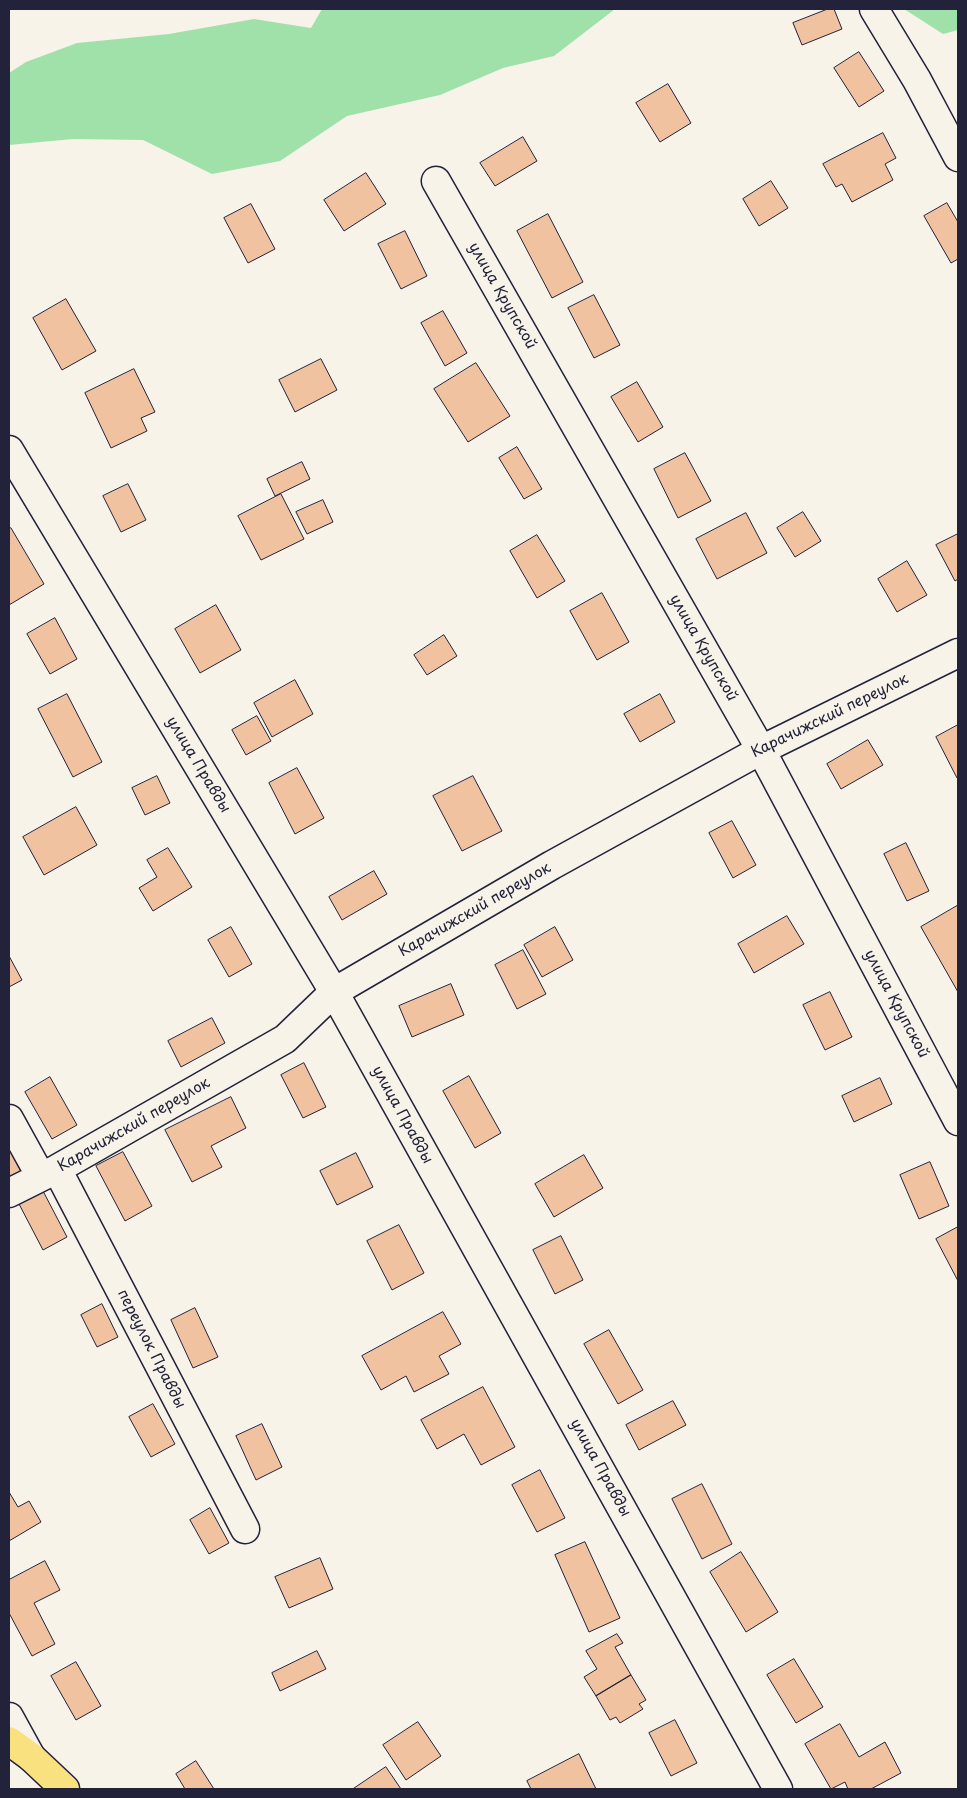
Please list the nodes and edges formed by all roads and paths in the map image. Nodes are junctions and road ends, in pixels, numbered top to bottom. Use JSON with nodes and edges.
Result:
{"nodes":[{"id":1,"x":874,"y":9,"type":"edge"},
{"id":2,"x":958,"y":157,"type":"edge"},
{"id":3,"x":436,"y":181,"type":"dead end"},
{"id":4,"x":9,"y":450,"type":"edge"},
{"id":5,"x":958,"y":653,"type":"edge"},
{"id":6,"x":760,"y":750,"type":"junction"},
{"id":7,"x":334,"y":992,"type":"junction"},
{"id":8,"x":9,"y":1120,"type":"edge"},
{"id":9,"x":958,"y":1121,"type":"edge"},
{"id":10,"x":49,"y":1173,"type":"junction"},
{"id":11,"x":9,"y":1193,"type":"edge"},
{"id":12,"x":245,"y":1529,"type":"dead end"},
{"id":13,"x":9,"y":1717,"type":"edge"},
{"id":14,"x":20,"y":1749,"type":"edge"},
{"id":15,"x":65,"y":1789,"type":"edge"},
{"id":16,"x":778,"y":1789,"type":"edge"}],
"edges":[{"from":1,"to":2,"type":"street"},
{"from":3,"to":6,"type":"street","name":"улица Крупской"},
{"from":4,"to":7,"type":"street","name":"улица Правды"},
{"from":5,"to":6,"type":"street","name":"Карачижский переулок"},
{"from":6,"to":7,"type":"street","name":"Карачижский переулок"},
{"from":6,"to":9,"type":"street","name":"улица Крупской"},
{"from":7,"to":10,"type":"street","name":"Карачижский переулок"},
{"from":7,"to":16,"type":"street","name":"улица Правды"},
{"from":8,"to":10,"type":"street","name":"переулок Правды"},
{"from":10,"to":11,"type":"street","name":"Карачижский переулок"},
{"from":10,"to":12,"type":"street","name":"переулок Правды"},
{"from":13,"to":14,"type":"street"},
{"from":14,"to":15,"type":"main road"}]}
